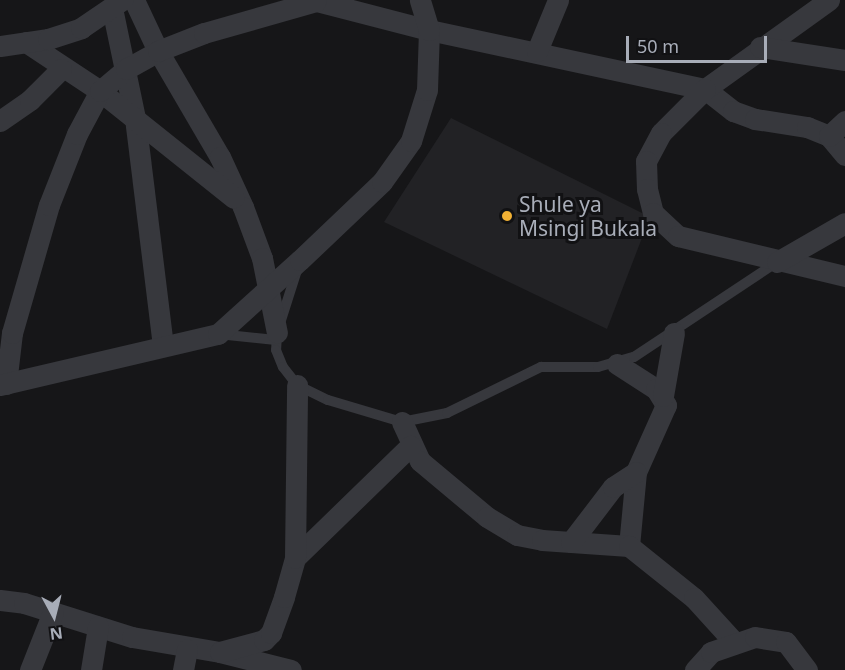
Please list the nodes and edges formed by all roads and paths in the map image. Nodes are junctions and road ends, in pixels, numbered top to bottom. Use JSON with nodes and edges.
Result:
{"nodes":[{"id":1,"x":134,"y":0,"type":"edge"},
{"id":2,"x":420,"y":0,"type":"edge"},
{"id":3,"x":558,"y":0,"type":"edge"},
{"id":4,"x":327,"y":1,"type":"edge"},
{"id":5,"x":822,"y":1,"type":"edge"},
{"id":6,"x":117,"y":4,"type":"edge"},
{"id":7,"x":429,"y":30,"type":"junction"},
{"id":8,"x":26,"y":42,"type":"junction"},
{"id":9,"x":0,"y":46,"type":"edge"},
{"id":10,"x":760,"y":47,"type":"junction"},
{"id":11,"x":158,"y":51,"type":"junction"},
{"id":12,"x":537,"y":51,"type":"junction"},
{"id":13,"x":845,"y":60,"type":"edge"},
{"id":14,"x":61,"y":69,"type":"junction"},
{"id":15,"x":126,"y":69,"type":"junction"},
{"id":16,"x":705,"y":89,"type":"junction"},
{"id":17,"x":100,"y":91,"type":"junction"},
{"id":18,"x":135,"y":118,"type":"junction"},
{"id":19,"x":0,"y":121,"type":"edge"},
{"id":20,"x":845,"y":121,"type":"edge"},
{"id":21,"x":829,"y":136,"type":"junction"},
{"id":22,"x":845,"y":155,"type":"edge"},
{"id":23,"x":243,"y":207,"type":"junction"},
{"id":24,"x":845,"y":223,"type":"edge"},
{"id":25,"x":300,"y":260,"type":"junction"},
{"id":26,"x":777,"y":262,"type":"junction"},
{"id":27,"x":845,"y":276,"type":"edge"},
{"id":28,"x":268,"y":289,"type":"junction"},
{"id":29,"x":674,"y":333,"type":"junction"},
{"id":30,"x":218,"y":334,"type":"junction"},
{"id":31,"x":277,"y":336,"type":"junction"},
{"id":32,"x":163,"y":345,"type":"junction"},
{"id":33,"x":617,"y":364,"type":"junction"},
{"id":34,"x":3,"y":384,"type":"edge"},
{"id":35,"x":297,"y":385,"type":"junction"},
{"id":36,"x":663,"y":396,"type":"junction"},
{"id":37,"x":402,"y":422,"type":"junction"},
{"id":38,"x":410,"y":446,"type":"junction"},
{"id":39,"x":636,"y":472,"type":"junction"},
{"id":40,"x":571,"y":542,"type":"junction"},
{"id":41,"x":629,"y":546,"type":"junction"},
{"id":42,"x":295,"y":558,"type":"junction"},
{"id":43,"x":0,"y":600,"type":"edge"},
{"id":44,"x":53,"y":612,"type":"junction"},
{"id":45,"x":98,"y":627,"type":"junction"},
{"id":46,"x":271,"y":633,"type":"junction"},
{"id":47,"x":734,"y":642,"type":"junction"},
{"id":48,"x":187,"y":649,"type":"junction"},
{"id":49,"x":220,"y":652,"type":"junction"},
{"id":50,"x":278,"y":668,"type":"edge"},
{"id":51,"x":30,"y":670,"type":"edge"},
{"id":52,"x":91,"y":670,"type":"edge"},
{"id":53,"x":183,"y":670,"type":"edge"},
{"id":54,"x":695,"y":670,"type":"edge"},
{"id":55,"x":807,"y":670,"type":"edge"}],
"edges":[{"from":1,"to":11,"type":"street"},
{"from":2,"to":7,"type":"street"},
{"from":3,"to":12,"type":"street"},
{"from":4,"to":7,"type":"street"},
{"from":4,"to":11,"type":"street"},
{"from":5,"to":10,"type":"street"},
{"from":6,"to":8,"type":"street"},
{"from":6,"to":15,"type":"street"},
{"from":7,"to":12,"type":"street"},
{"from":7,"to":25,"type":"street"},
{"from":8,"to":9,"type":"street"},
{"from":8,"to":14,"type":"street"},
{"from":10,"to":13,"type":"street"},
{"from":10,"to":16,"type":"street"},
{"from":11,"to":15,"type":"street"},
{"from":11,"to":23,"type":"street"},
{"from":12,"to":16,"type":"street"},
{"from":14,"to":17,"type":"street"},
{"from":14,"to":19,"type":"street"},
{"from":15,"to":17,"type":"street"},
{"from":15,"to":18,"type":"street"},
{"from":16,"to":21,"type":"street"},
{"from":16,"to":26,"type":"street"},
{"from":17,"to":18,"type":"street"},
{"from":17,"to":34,"type":"street"},
{"from":18,"to":23,"type":"street"},
{"from":18,"to":32,"type":"street"},
{"from":20,"to":21,"type":"street"},
{"from":21,"to":22,"type":"street"},
{"from":23,"to":28,"type":"street"},
{"from":24,"to":26,"type":"street"},
{"from":25,"to":28,"type":"street"},
{"from":25,"to":31,"type":"lane"},
{"from":26,"to":27,"type":"street"},
{"from":26,"to":29,"type":"lane"},
{"from":28,"to":30,"type":"street"},
{"from":28,"to":31,"type":"street"},
{"from":29,"to":33,"type":"lane"},
{"from":29,"to":36,"type":"street"},
{"from":30,"to":31,"type":"lane"},
{"from":30,"to":32,"type":"street"},
{"from":31,"to":35,"type":"lane"},
{"from":32,"to":34,"type":"street"},
{"from":33,"to":36,"type":"street"},
{"from":33,"to":37,"type":"lane"},
{"from":35,"to":37,"type":"lane"},
{"from":35,"to":42,"type":"street"},
{"from":36,"to":39,"type":"street"},
{"from":37,"to":38,"type":"street"},
{"from":38,"to":40,"type":"street"},
{"from":38,"to":42,"type":"street"},
{"from":39,"to":40,"type":"street"},
{"from":39,"to":41,"type":"street"},
{"from":40,"to":41,"type":"street"},
{"from":41,"to":47,"type":"street"},
{"from":42,"to":46,"type":"street"},
{"from":43,"to":44,"type":"street"},
{"from":44,"to":45,"type":"street"},
{"from":44,"to":51,"type":"street"},
{"from":45,"to":48,"type":"street"},
{"from":45,"to":52,"type":"street"},
{"from":46,"to":49,"type":"street"},
{"from":46,"to":50,"type":"street"},
{"from":47,"to":54,"type":"street"},
{"from":47,"to":55,"type":"street"},
{"from":48,"to":49,"type":"street"},
{"from":48,"to":53,"type":"street"},
{"from":49,"to":50,"type":"street"}]}
